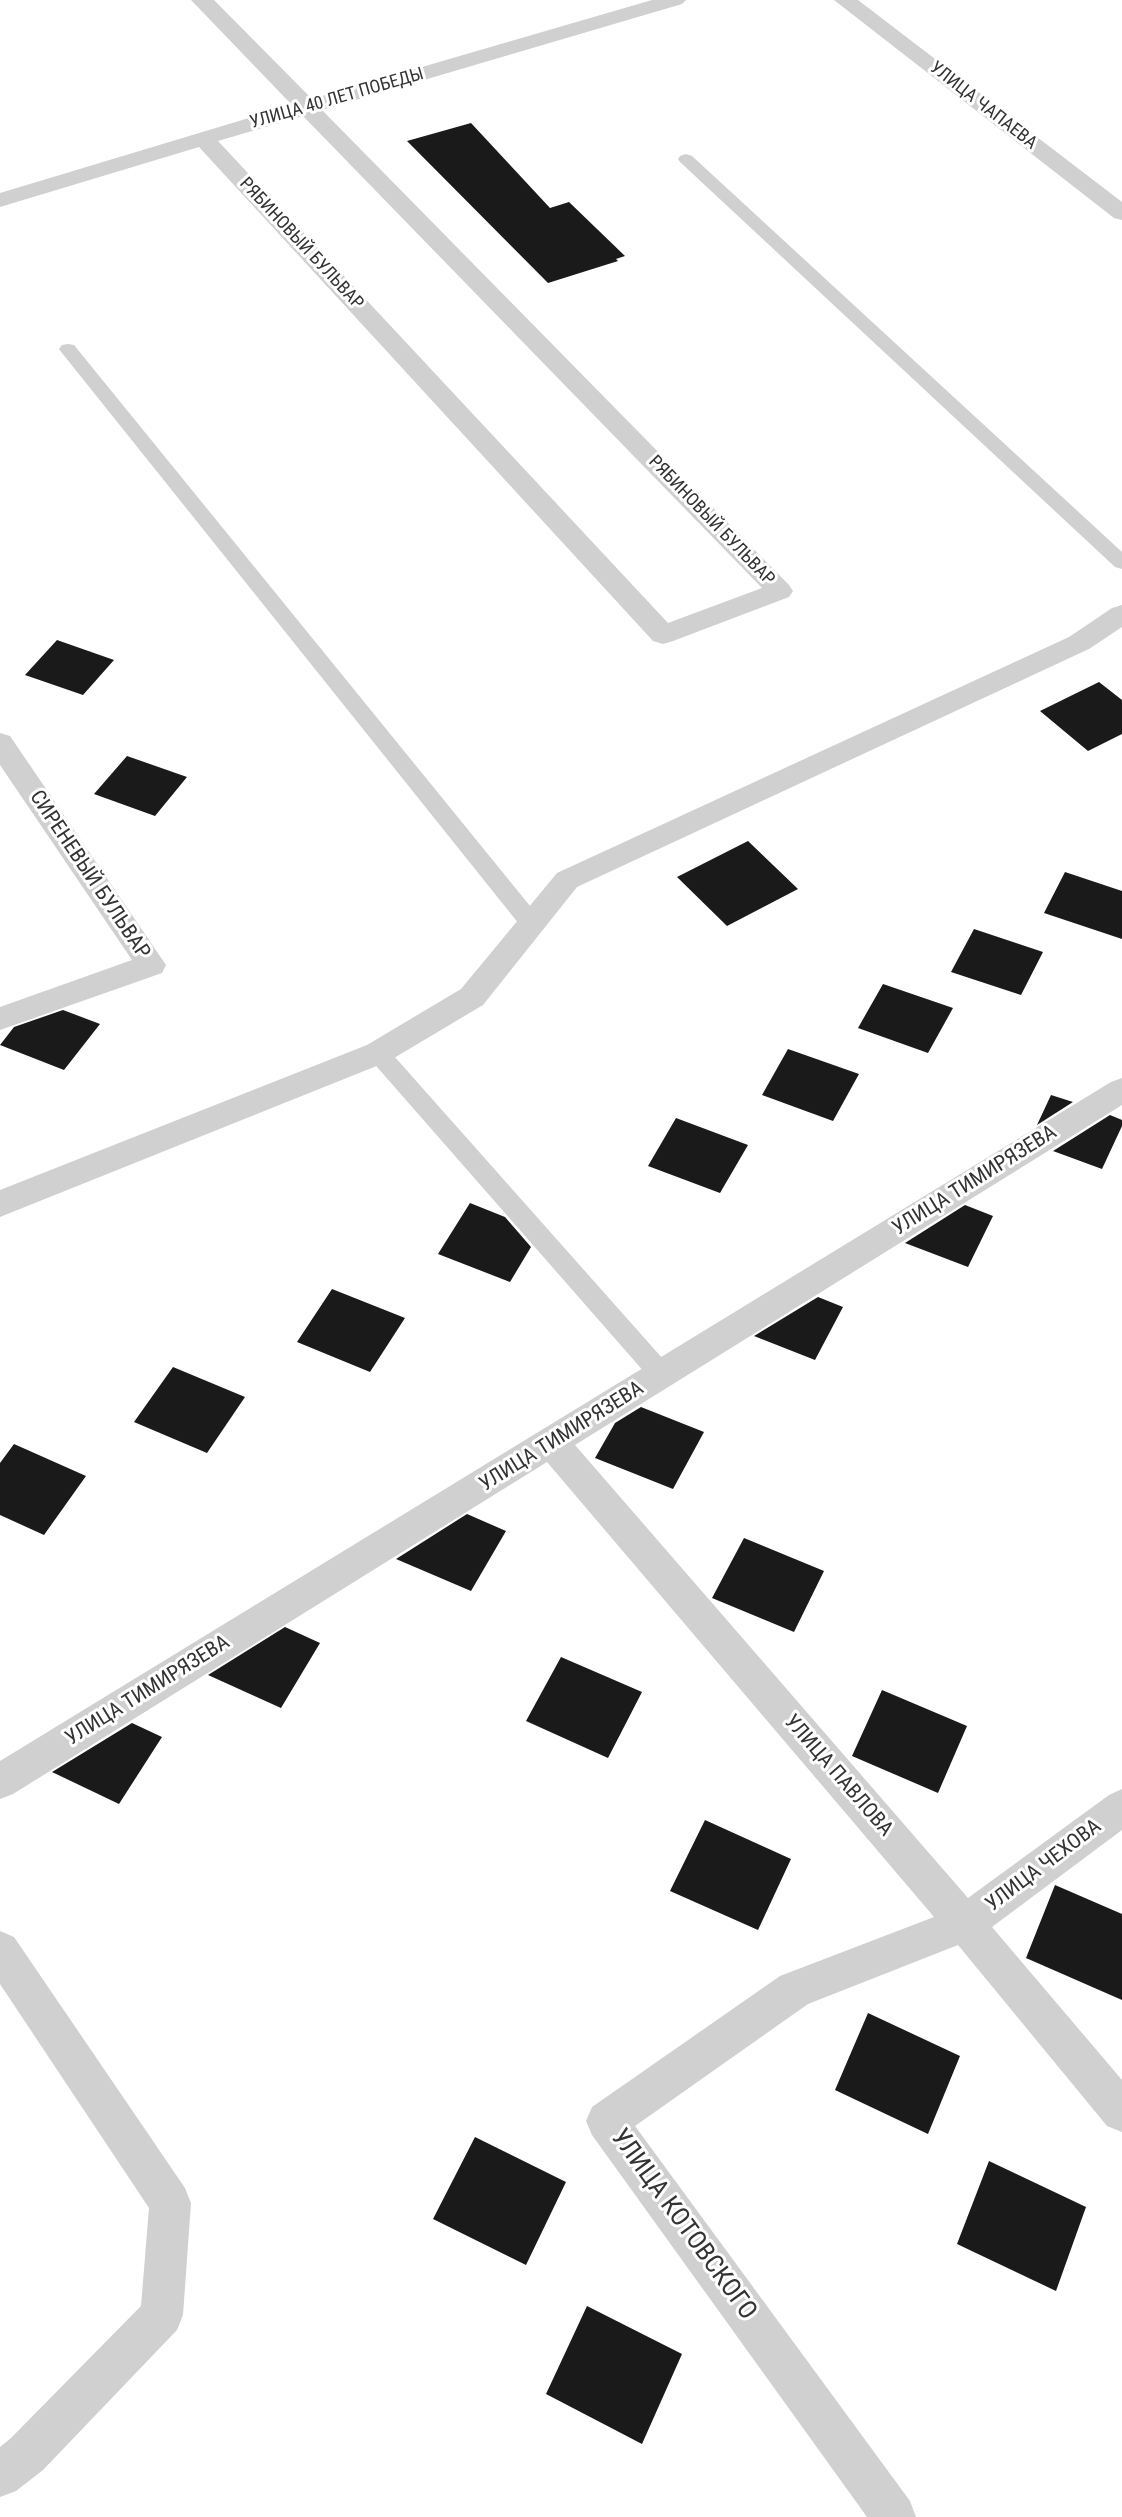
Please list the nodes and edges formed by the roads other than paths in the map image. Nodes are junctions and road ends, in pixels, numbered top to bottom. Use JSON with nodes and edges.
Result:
{"nodes":[{"id":1,"x":201,"y":0,"type":"edge"},
{"id":2,"x":675,"y":0,"type":"edge"},
{"id":3,"x":845,"y":0,"type":"edge"},
{"id":4,"x":308,"y":109,"type":"junction"},
{"id":5,"x":203,"y":138,"type":"junction"},
{"id":6,"x":686,"y":159,"type":"dead end"},
{"id":7,"x":0,"y":200,"type":"edge"},
{"id":8,"x":1122,"y":213,"type":"edge"},
{"id":9,"x":68,"y":349,"type":"dead end"},
{"id":10,"x":1122,"y":563,"type":"edge"},
{"id":11,"x":1122,"y":614,"type":"edge"},
{"id":12,"x":0,"y":743,"type":"edge"},
{"id":13,"x":531,"y":923,"type":"junction"},
{"id":14,"x":0,"y":1019,"type":"edge"},
{"id":15,"x":378,"y":1053,"type":"junction"},
{"id":16,"x":1122,"y":1090,"type":"edge"},
{"id":17,"x":0,"y":1203,"type":"edge"},
{"id":18,"x":662,"y":1375,"type":"junction"},
{"id":19,"x":552,"y":1443,"type":"junction"},
{"id":20,"x":0,"y":1782,"type":"edge"},
{"id":21,"x":1122,"y":1808,"type":"edge"},
{"id":22,"x":965,"y":1924,"type":"junction"},
{"id":23,"x":0,"y":1950,"type":"edge"},
{"id":24,"x":1122,"y":2112,"type":"edge"},
{"id":25,"x":0,"y":2475,"type":"edge"},
{"id":26,"x":894,"y":2517,"type":"edge"}],
"edges":[{"from":1,"to":4,"type":"street"},
{"from":2,"to":4,"type":"street","name":"УЛИЦА 40 ЛЕТ ПОБЕДЫ"},
{"from":3,"to":8,"type":"street","name":"УЛИЦА ЧАПАЕВА"},
{"from":4,"to":5,"type":"street","name":"УЛИЦА 40 ЛЕТ ПОБЕДЫ"},
{"from":4,"to":5,"type":"street","name":"РЯБИНОВЫЙ БУЛЬВАР"},
{"from":5,"to":7,"type":"street","name":"УЛИЦА 40 ЛЕТ ПОБЕДЫ"},
{"from":6,"to":10,"type":"lane"},
{"from":9,"to":13,"type":"lane"},
{"from":11,"to":13,"type":"street"},
{"from":12,"to":14,"type":"street","name":"СИРЕНЕВЫЙ БУЛЬВАР"},
{"from":13,"to":15,"type":"street"},
{"from":15,"to":17,"type":"street"},
{"from":15,"to":18,"type":"lane"},
{"from":16,"to":18,"type":"street","name":"УЛИЦА ТИМИРЯЗЕВА"},
{"from":18,"to":19,"type":"street","name":"УЛИЦА ТИМИРЯЗЕВА"},
{"from":19,"to":20,"type":"street","name":"УЛИЦА ТИМИРЯЗЕВА"},
{"from":19,"to":22,"type":"street","name":"УЛИЦА ПАВЛОВА"},
{"from":21,"to":22,"type":"street","name":"УЛИЦА ЧЕХОВА"},
{"from":22,"to":24,"type":"street","name":"УЛИЦА ПАВЛОВА"},
{"from":22,"to":26,"type":"street","name":"УЛИЦА КОТОВСКОГО"},
{"from":23,"to":25,"type":"street"}]}
